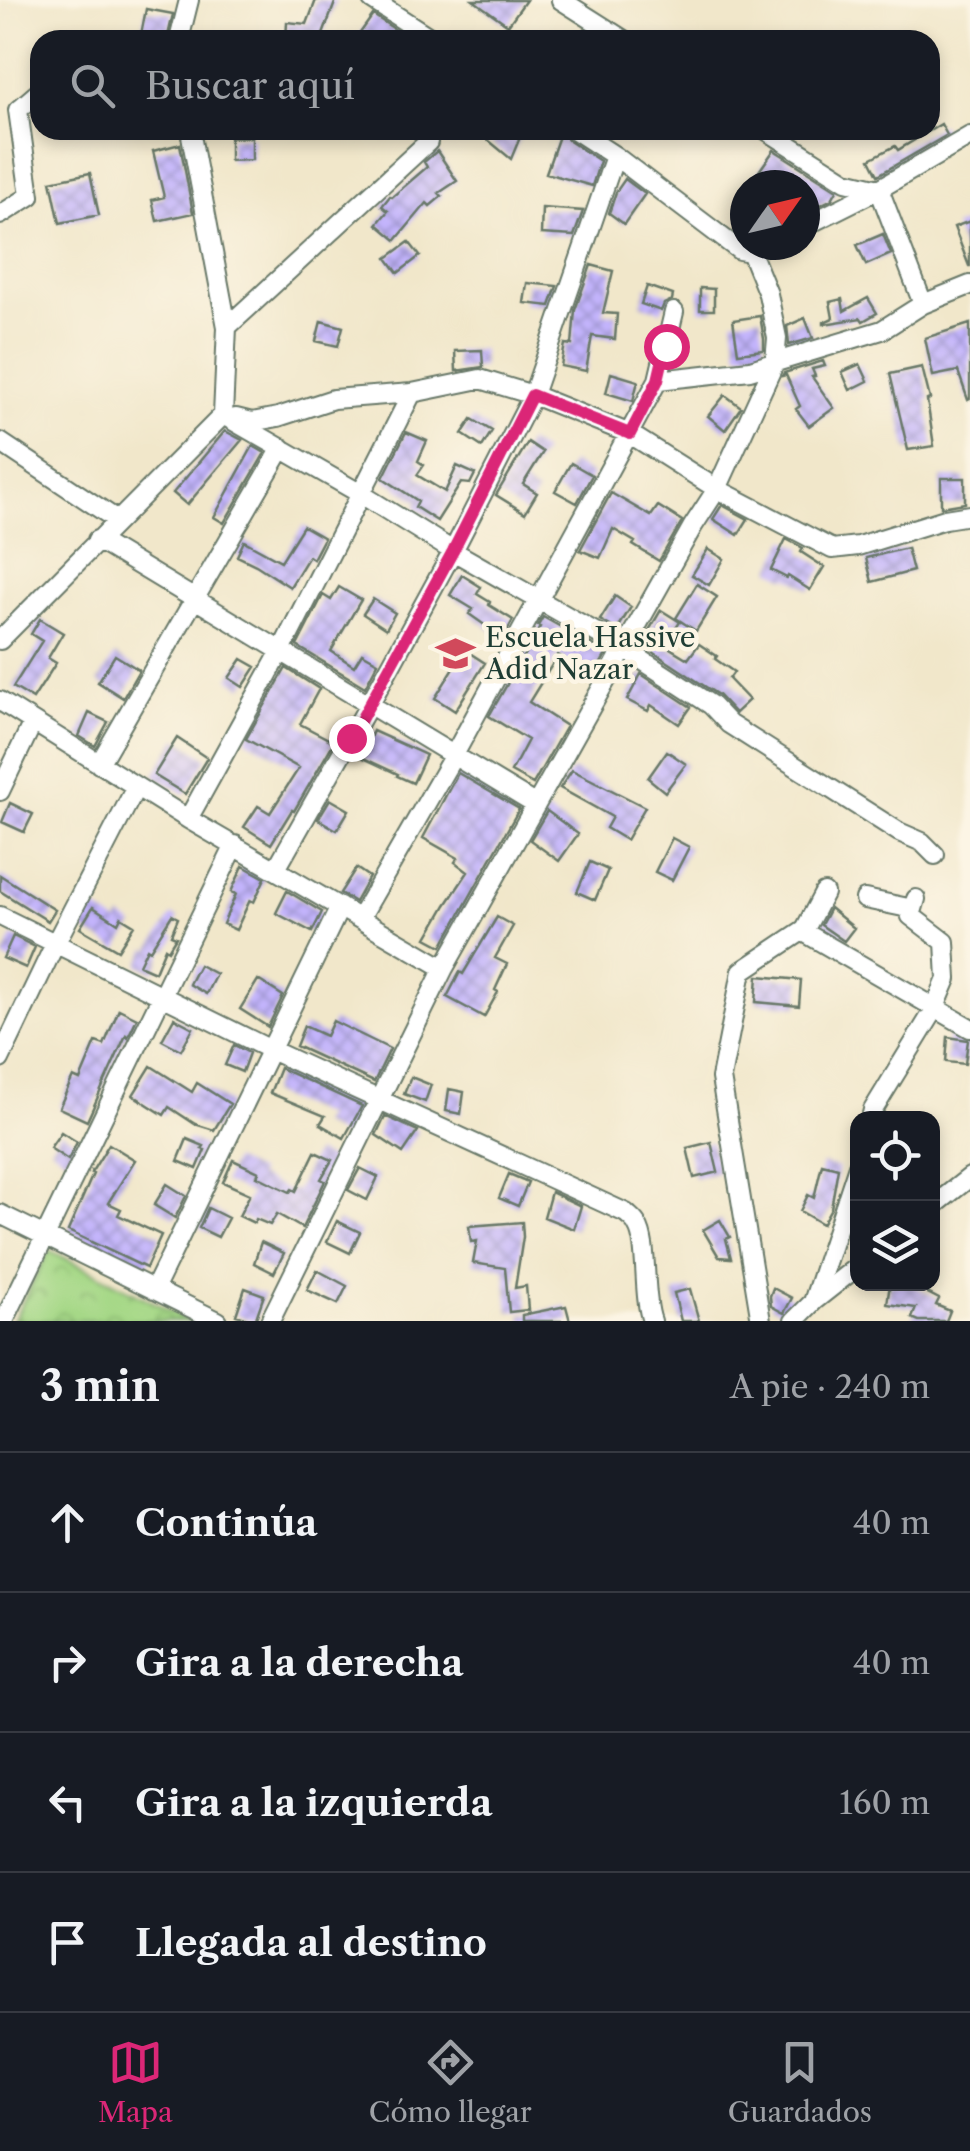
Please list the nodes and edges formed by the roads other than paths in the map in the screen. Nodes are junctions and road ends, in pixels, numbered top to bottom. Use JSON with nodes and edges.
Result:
{"nodes":[{"id":1,"x":189,"y":0,"type":"edge"},
{"id":2,"x":372,"y":0,"type":"edge"},
{"id":3,"x":561,"y":0,"type":"edge"},
{"id":4,"x":182,"y":30,"type":"edge"},
{"id":5,"x":418,"y":30,"type":"edge"},
{"id":6,"x":608,"y":30,"type":"edge"},
{"id":7,"x":30,"y":100,"type":"edge"},
{"id":8,"x":970,"y":136,"type":"edge"},
{"id":9,"x":192,"y":140,"type":"edge"},
{"id":10,"x":590,"y":140,"type":"edge"},
{"id":11,"x":782,"y":140,"type":"edge"},
{"id":12,"x":428,"y":142,"type":"dead end"},
{"id":13,"x":615,"y":156,"type":"junction"},
{"id":14,"x":879,"y":189,"type":"junction"},
{"id":15,"x":0,"y":214,"type":"edge"},
{"id":16,"x":820,"y":218,"type":"edge"},
{"id":17,"x":730,"y":243,"type":"edge"},
{"id":18,"x":761,"y":260,"type":"edge"},
{"id":19,"x":970,"y":285,"type":"edge"},
{"id":20,"x":924,"y":304,"type":"junction"},
{"id":21,"x":674,"y":312,"type":"dead end"},
{"id":22,"x":227,"y":327,"type":"junction"},
{"id":23,"x":775,"y":362,"type":"junction"},
{"id":24,"x":658,"y":380,"type":"junction"},
{"id":25,"x":412,"y":393,"type":"junction"},
{"id":26,"x":532,"y":395,"type":"junction"},
{"id":27,"x":223,"y":415,"type":"junction"},
{"id":28,"x":630,"y":434,"type":"junction"},
{"id":29,"x":0,"y":442,"type":"edge"},
{"id":30,"x":282,"y":448,"type":"junction"},
{"id":31,"x":717,"y":489,"type":"junction"},
{"id":32,"x":361,"y":494,"type":"junction"},
{"id":33,"x":970,"y":515,"type":"edge"},
{"id":34,"x":117,"y":520,"type":"junction"},
{"id":35,"x":97,"y":540,"type":"junction"},
{"id":36,"x":453,"y":551,"type":"junction"},
{"id":37,"x":194,"y":599,"type":"junction"},
{"id":38,"x":538,"y":600,"type":"junction"},
{"id":39,"x":0,"y":640,"type":"edge"},
{"id":40,"x":625,"y":649,"type":"junction"},
{"id":41,"x":281,"y":651,"type":"junction"},
{"id":42,"x":0,"y":701,"type":"edge"},
{"id":43,"x":370,"y":705,"type":"junction"},
{"id":44,"x":33,"y":722,"type":"junction"},
{"id":45,"x":454,"y":756,"type":"junction"},
{"id":46,"x":99,"y":764,"type":"junction"},
{"id":47,"x":136,"y":787,"type":"junction"},
{"id":48,"x":0,"y":791,"type":"edge"},
{"id":49,"x":536,"y":805,"type":"junction"},
{"id":50,"x":188,"y":819,"type":"junction"},
{"id":51,"x":235,"y":845,"type":"junction"},
{"id":52,"x":934,"y":855,"type":"dead end"},
{"id":53,"x":276,"y":869,"type":"junction"},
{"id":54,"x":824,"y":893,"type":"dead end"},
{"id":55,"x":865,"y":899,"type":"dead end"},
{"id":56,"x":340,"y":907,"type":"junction"},
{"id":57,"x":0,"y":916,"type":"edge"},
{"id":58,"x":360,"y":918,"type":"junction"},
{"id":59,"x":802,"y":932,"type":"junction"},
{"id":60,"x":55,"y":944,"type":"junction"},
{"id":61,"x":444,"y":968,"type":"junction"},
{"id":62,"x":162,"y":997,"type":"junction"},
{"id":63,"x":935,"y":1008,"type":"junction"},
{"id":64,"x":970,"y":1028,"type":"edge"},
{"id":65,"x":271,"y":1050,"type":"junction"},
{"id":66,"x":0,"y":1060,"type":"edge"},
{"id":67,"x":380,"y":1100,"type":"junction"},
{"id":68,"x":873,"y":1111,"type":"edge"},
{"id":69,"x":970,"y":1177,"type":"edge"},
{"id":70,"x":850,"y":1190,"type":"edge"},
{"id":71,"x":940,"y":1201,"type":"edge"},
{"id":72,"x":0,"y":1214,"type":"edge"},
{"id":73,"x":44,"y":1236,"type":"junction"},
{"id":74,"x":850,"y":1272,"type":"edge"},
{"id":75,"x":154,"y":1290,"type":"junction"},
{"id":76,"x":813,"y":1302,"type":"junction"},
{"id":77,"x":4,"y":1321,"type":"edge"},
{"id":78,"x":218,"y":1321,"type":"edge"},
{"id":79,"x":270,"y":1321,"type":"edge"},
{"id":80,"x":652,"y":1321,"type":"edge"},
{"id":81,"x":761,"y":1321,"type":"edge"},
{"id":82,"x":794,"y":1321,"type":"edge"}],
"edges":[{"from":1,"to":4,"type":"street"},
{"from":2,"to":5,"type":"street"},
{"from":3,"to":6,"type":"street"},
{"from":7,"to":15,"type":"street"},
{"from":8,"to":14,"type":"street"},
{"from":9,"to":22,"type":"street"},
{"from":10,"to":13,"type":"street"},
{"from":11,"to":14,"type":"street"},
{"from":12,"to":22,"type":"street"},
{"from":13,"to":17,"type":"street"},
{"from":13,"to":26,"type":"street"},
{"from":14,"to":16,"type":"street"},
{"from":14,"to":20,"type":"street"},
{"from":18,"to":23,"type":"street"},
{"from":19,"to":20,"type":"street"},
{"from":20,"to":23,"type":"street"},
{"from":21,"to":24,"type":"street"},
{"from":22,"to":27,"type":"street"},
{"from":23,"to":24,"type":"street"},
{"from":23,"to":31,"type":"street"},
{"from":24,"to":28,"type":"street"},
{"from":25,"to":26,"type":"street"},
{"from":25,"to":27,"type":"street"},
{"from":25,"to":32,"type":"street"},
{"from":26,"to":28,"type":"street"},
{"from":26,"to":36,"type":"street"},
{"from":27,"to":30,"type":"street"},
{"from":27,"to":34,"type":"street"},
{"from":28,"to":31,"type":"street"},
{"from":28,"to":38,"type":"street"},
{"from":29,"to":34,"type":"street"},
{"from":30,"to":32,"type":"street"},
{"from":30,"to":37,"type":"street"},
{"from":31,"to":33,"type":"street"},
{"from":31,"to":40,"type":"street"},
{"from":32,"to":36,"type":"street"},
{"from":32,"to":41,"type":"street"},
{"from":34,"to":35,"type":"street"},
{"from":35,"to":37,"type":"street"},
{"from":35,"to":39,"type":"street"},
{"from":36,"to":38,"type":"street"},
{"from":36,"to":43,"type":"street"},
{"from":37,"to":41,"type":"street"},
{"from":37,"to":46,"type":"street"},
{"from":38,"to":40,"type":"street"},
{"from":38,"to":45,"type":"street"},
{"from":40,"to":49,"type":"street"},
{"from":40,"to":52,"type":"street"},
{"from":41,"to":43,"type":"street"},
{"from":41,"to":50,"type":"street"},
{"from":42,"to":44,"type":"street"},
{"from":43,"to":45,"type":"street"},
{"from":43,"to":53,"type":"street"},
{"from":44,"to":46,"type":"street"},
{"from":44,"to":48,"type":"street"},
{"from":45,"to":49,"type":"street"},
{"from":45,"to":58,"type":"street"},
{"from":46,"to":47,"type":"street"},
{"from":47,"to":50,"type":"street"},
{"from":47,"to":60,"type":"street"},
{"from":49,"to":61,"type":"street"},
{"from":50,"to":51,"type":"street"},
{"from":51,"to":53,"type":"street"},
{"from":51,"to":62,"type":"street"},
{"from":53,"to":56,"type":"street"},
{"from":54,"to":59,"type":"street"},
{"from":55,"to":63,"type":"street"},
{"from":56,"to":58,"type":"street"},
{"from":56,"to":65,"type":"street"},
{"from":57,"to":60,"type":"street"},
{"from":58,"to":61,"type":"street"},
{"from":59,"to":63,"type":"street"},
{"from":59,"to":81,"type":"street"},
{"from":60,"to":62,"type":"street"},
{"from":60,"to":66,"type":"street"},
{"from":61,"to":67,"type":"street"},
{"from":62,"to":65,"type":"street"},
{"from":62,"to":73,"type":"street"},
{"from":63,"to":64,"type":"street"},
{"from":63,"to":68,"type":"street"},
{"from":65,"to":67,"type":"street"},
{"from":65,"to":75,"type":"street"},
{"from":67,"to":79,"type":"street"},
{"from":67,"to":80,"type":"street"},
{"from":69,"to":71,"type":"street"},
{"from":70,"to":76,"type":"street"},
{"from":72,"to":73,"type":"street"},
{"from":73,"to":75,"type":"street"},
{"from":73,"to":77,"type":"street"},
{"from":74,"to":76,"type":"street"},
{"from":75,"to":78,"type":"street"},
{"from":76,"to":82,"type":"street"}]}
